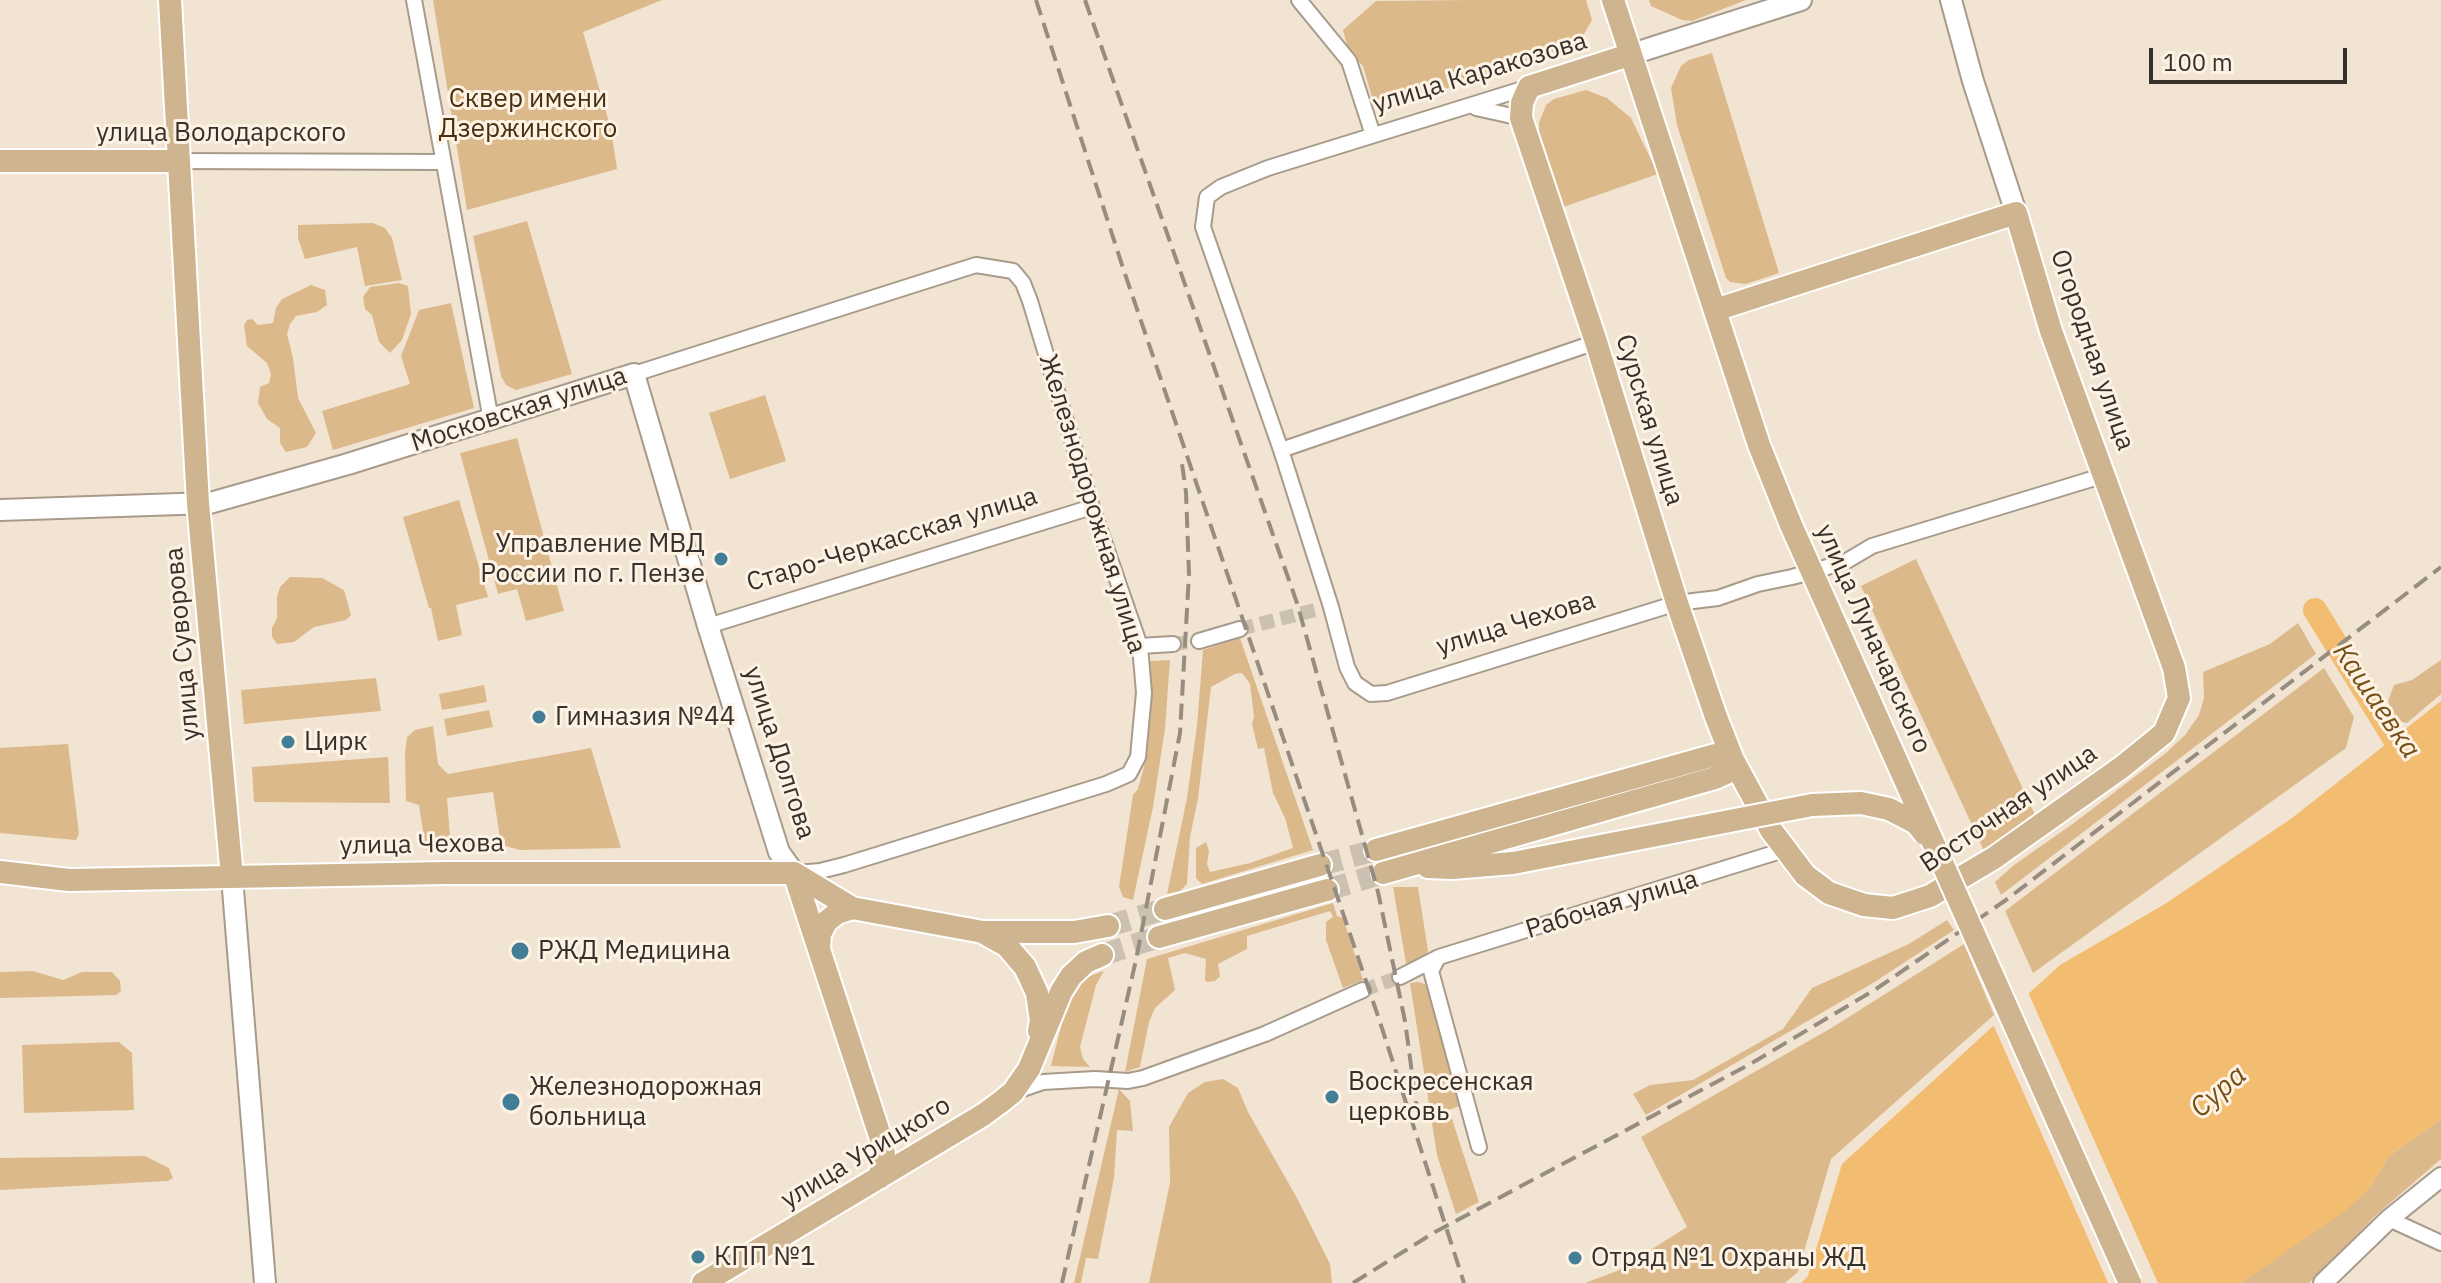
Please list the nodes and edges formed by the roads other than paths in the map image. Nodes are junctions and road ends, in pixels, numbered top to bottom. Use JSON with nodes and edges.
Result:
{"nodes":[{"id":1,"x":170,"y":0,"type":"edge"},
{"id":2,"x":414,"y":0,"type":"edge"},
{"id":3,"x":1299,"y":0,"type":"edge"},
{"id":4,"x":1613,"y":0,"type":"edge"},
{"id":5,"x":1801,"y":0,"type":"edge"},
{"id":6,"x":1951,"y":0,"type":"edge"},
{"id":7,"x":1629,"y":55,"type":"junction"},
{"id":8,"x":1529,"y":87,"type":"junction"},
{"id":9,"x":1468,"y":108,"type":"junction"},
{"id":10,"x":1521,"y":118,"type":"junction"},
{"id":11,"x":1373,"y":135,"type":"junction"},
{"id":12,"x":0,"y":161,"type":"edge"},
{"id":13,"x":178,"y":161,"type":"junction"},
{"id":14,"x":442,"y":162,"type":"junction"},
{"id":15,"x":2016,"y":213,"type":"junction"},
{"id":16,"x":1023,"y":283,"type":"joint"},
{"id":17,"x":1715,"y":310,"type":"junction"},
{"id":18,"x":1596,"y":342,"type":"junction"},
{"id":19,"x":634,"y":374,"type":"junction"},
{"id":20,"x":491,"y":420,"type":"junction"},
{"id":21,"x":1281,"y":450,"type":"junction"},
{"id":22,"x":2105,"y":475,"type":"junction"},
{"id":23,"x":198,"y":503,"type":"junction"},
{"id":24,"x":1092,"y":507,"type":"junction"},
{"id":25,"x":0,"y":510,"type":"edge"},
{"id":26,"x":1677,"y":603,"type":"junction"},
{"id":27,"x":708,"y":626,"type":"junction"},
{"id":28,"x":1240,"y":629,"type":"tunnel mouth"},
{"id":29,"x":1199,"y":641,"type":"tunnel mouth"},
{"id":30,"x":1173,"y":644,"type":"tunnel mouth"},
{"id":31,"x":1140,"y":646,"type":"junction"},
{"id":32,"x":2173,"y":716,"type":"joint"},
{"id":33,"x":1716,"y":717,"type":"junction"},
{"id":34,"x":1733,"y":760,"type":"junction"},
{"id":35,"x":1689,"y":762,"type":"junction"},
{"id":36,"x":1129,"y":774,"type":"joint"},
{"id":37,"x":1715,"y":778,"type":"junction"},
{"id":38,"x":1748,"y":787,"type":"junction"},
{"id":39,"x":1935,"y":848,"type":"junction"},
{"id":40,"x":1376,"y":850,"type":"tunnel mouth"},
{"id":41,"x":1784,"y":850,"type":"junction"},
{"id":42,"x":844,"y":865,"type":"junction"},
{"id":43,"x":1320,"y":865,"type":"tunnel mouth"},
{"id":44,"x":1411,"y":865,"type":"junction"},
{"id":45,"x":0,"y":872,"type":"edge"},
{"id":46,"x":794,"y":873,"type":"junction"},
{"id":47,"x":1383,"y":873,"type":"tunnel mouth"},
{"id":48,"x":232,"y":877,"type":"junction"},
{"id":49,"x":1327,"y":890,"type":"tunnel mouth"},
{"id":50,"x":846,"y":904,"type":"junction"},
{"id":51,"x":1165,"y":909,"type":"tunnel mouth"},
{"id":52,"x":1108,"y":926,"type":"tunnel mouth"},
{"id":53,"x":983,"y":932,"type":"junction"},
{"id":54,"x":1159,"y":937,"type":"tunnel mouth"},
{"id":55,"x":819,"y":948,"type":"junction"},
{"id":56,"x":1102,"y":955,"type":"tunnel mouth"},
{"id":57,"x":1439,"y":957,"type":"junction"},
{"id":58,"x":1400,"y":977,"type":"tunnel mouth"},
{"id":59,"x":1363,"y":990,"type":"tunnel mouth"},
{"id":60,"x":1036,"y":1048,"type":"junction"},
{"id":61,"x":1013,"y":1092,"type":"junction"},
{"id":62,"x":883,"y":1145,"type":"junction"},
{"id":63,"x":1479,"y":1147,"type":"dead end"},
{"id":64,"x":915,"y":1156,"type":"junction"},
{"id":65,"x":2441,"y":1177,"type":"edge"},
{"id":66,"x":879,"y":1178,"type":"junction"},
{"id":67,"x":2389,"y":1219,"type":"junction"},
{"id":68,"x":2441,"y":1243,"type":"edge"},
{"id":69,"x":265,"y":1283,"type":"edge"},
{"id":70,"x":703,"y":1283,"type":"edge"},
{"id":71,"x":2130,"y":1283,"type":"edge"},
{"id":72,"x":2323,"y":1283,"type":"edge"}],
"edges":[{"from":1,"to":13,"type":"main road","name":"улица Суворова"},
{"from":2,"to":14,"type":"street"},
{"from":3,"to":11,"type":"street"},
{"from":4,"to":7,"type":"main road","name":"улица Луначарского"},
{"from":5,"to":7,"type":"main road","name":"улица Каракозова"},
{"from":6,"to":15,"type":"main road","name":"Огородная улица"},
{"from":7,"to":8,"type":"main road","name":"улица Каракозова"},
{"from":7,"to":17,"type":"main road","name":"улица Луначарского"},
{"from":8,"to":9,"type":"street","name":"улица Каракозова"},
{"from":8,"to":10,"type":"main road"},
{"from":9,"to":10,"type":"street"},
{"from":9,"to":11,"type":"street","name":"улица Каракозова"},
{"from":10,"to":18,"type":"main road","name":"Сурская улица"},
{"from":11,"to":21,"type":"street","name":"улица Каракозова"},
{"from":12,"to":13,"type":"main road","name":"улица Володарского"},
{"from":13,"to":14,"type":"street","name":"улица Володарского"},
{"from":13,"to":23,"type":"main road","name":"улица Суворова"},
{"from":14,"to":20,"type":"street"},
{"from":15,"to":17,"type":"main road"},
{"from":15,"to":22,"type":"main road","name":"Огородная улица"},
{"from":16,"to":19,"type":"street","name":"Московская улица"},
{"from":16,"to":24,"type":"street","name":"Железнодорожная улица"},
{"from":17,"to":39,"type":"main road","name":"улица Луначарского","bridge":true},
{"from":18,"to":21,"type":"street"},
{"from":18,"to":26,"type":"main road","name":"Сурская улица"},
{"from":19,"to":20,"type":"main road","name":"Московская улица"},
{"from":19,"to":27,"type":"main road","name":"улица Долгова"},
{"from":20,"to":23,"type":"main road","name":"Московская улица"},
{"from":21,"to":26,"type":"street","name":"улица Чехова"},
{"from":22,"to":26,"type":"street","name":"улица Чехова"},
{"from":22,"to":32,"type":"main road","name":"Огородная улица"},
{"from":23,"to":25,"type":"main road","name":"Московская улица"},
{"from":23,"to":48,"type":"main road","name":"улица Суворова"},
{"from":24,"to":27,"type":"street","name":"Старо-Черкасская улица"},
{"from":24,"to":31,"type":"street","name":"Железнодорожная улица"},
{"from":26,"to":33,"type":"main road","name":"Сурская улица"},
{"from":27,"to":46,"type":"main road","name":"улица Долгова"},
{"from":28,"to":29,"type":"street"},
{"from":30,"to":31,"type":"street"},
{"from":31,"to":36,"type":"street","name":"Железнодорожная улица"},
{"from":32,"to":41,"type":"main road","name":"Восточная улица"},
{"from":33,"to":34,"type":"main road","name":"Восточная улица"},
{"from":33,"to":35,"type":"main road"},
{"from":34,"to":35,"type":"main road"},
{"from":34,"to":37,"type":"main road"},
{"from":34,"to":38,"type":"main road","name":"Восточная улица"},
{"from":35,"to":40,"type":"main road"},
{"from":36,"to":42,"type":"street","name":"улица Чехова"},
{"from":37,"to":38,"type":"main road"},
{"from":37,"to":44,"type":"main road"},
{"from":38,"to":41,"type":"main road","name":"Восточная улица"},
{"from":39,"to":44,"type":"main road","bridge":true},
{"from":39,"to":71,"type":"main road","name":"улица Луначарского","bridge":true},
{"from":41,"to":57,"type":"street","name":"Рабочая улица"},
{"from":42,"to":46,"type":"street","name":"улица Чехова"},
{"from":42,"to":50,"type":"street"},
{"from":43,"to":51,"type":"main road"},
{"from":44,"to":47,"type":"main road"},
{"from":45,"to":48,"type":"main road","name":"улица Чехова"},
{"from":46,"to":48,"type":"main road","name":"улица Чехова"},
{"from":46,"to":50,"type":"main road"},
{"from":46,"to":55,"type":"main road","name":"улица Долгова"},
{"from":48,"to":69,"type":"main road","name":"улица Суворова"},
{"from":49,"to":54,"type":"main road"},
{"from":50,"to":53,"type":"main road"},
{"from":50,"to":55,"type":"main road"},
{"from":52,"to":53,"type":"main road"},
{"from":53,"to":60,"type":"main road"},
{"from":55,"to":62,"type":"main road","name":"улица Долгова"},
{"from":56,"to":60,"type":"main road"},
{"from":57,"to":58,"type":"street","name":"Рабочая улица"},
{"from":57,"to":63,"type":"street"},
{"from":59,"to":61,"type":"street"},
{"from":60,"to":61,"type":"main road","name":"улица Урицкого"},
{"from":61,"to":64,"type":"main road","name":"улица Урицкого"},
{"from":62,"to":64,"type":"main road"},
{"from":62,"to":66,"type":"main road","name":"улица Долгова"},
{"from":64,"to":66,"type":"main road","name":"улица Урицкого"},
{"from":65,"to":67,"type":"street"},
{"from":66,"to":70,"type":"main road","name":"улица Урицкого"},
{"from":67,"to":68,"type":"street"},
{"from":67,"to":72,"type":"street"}]}
